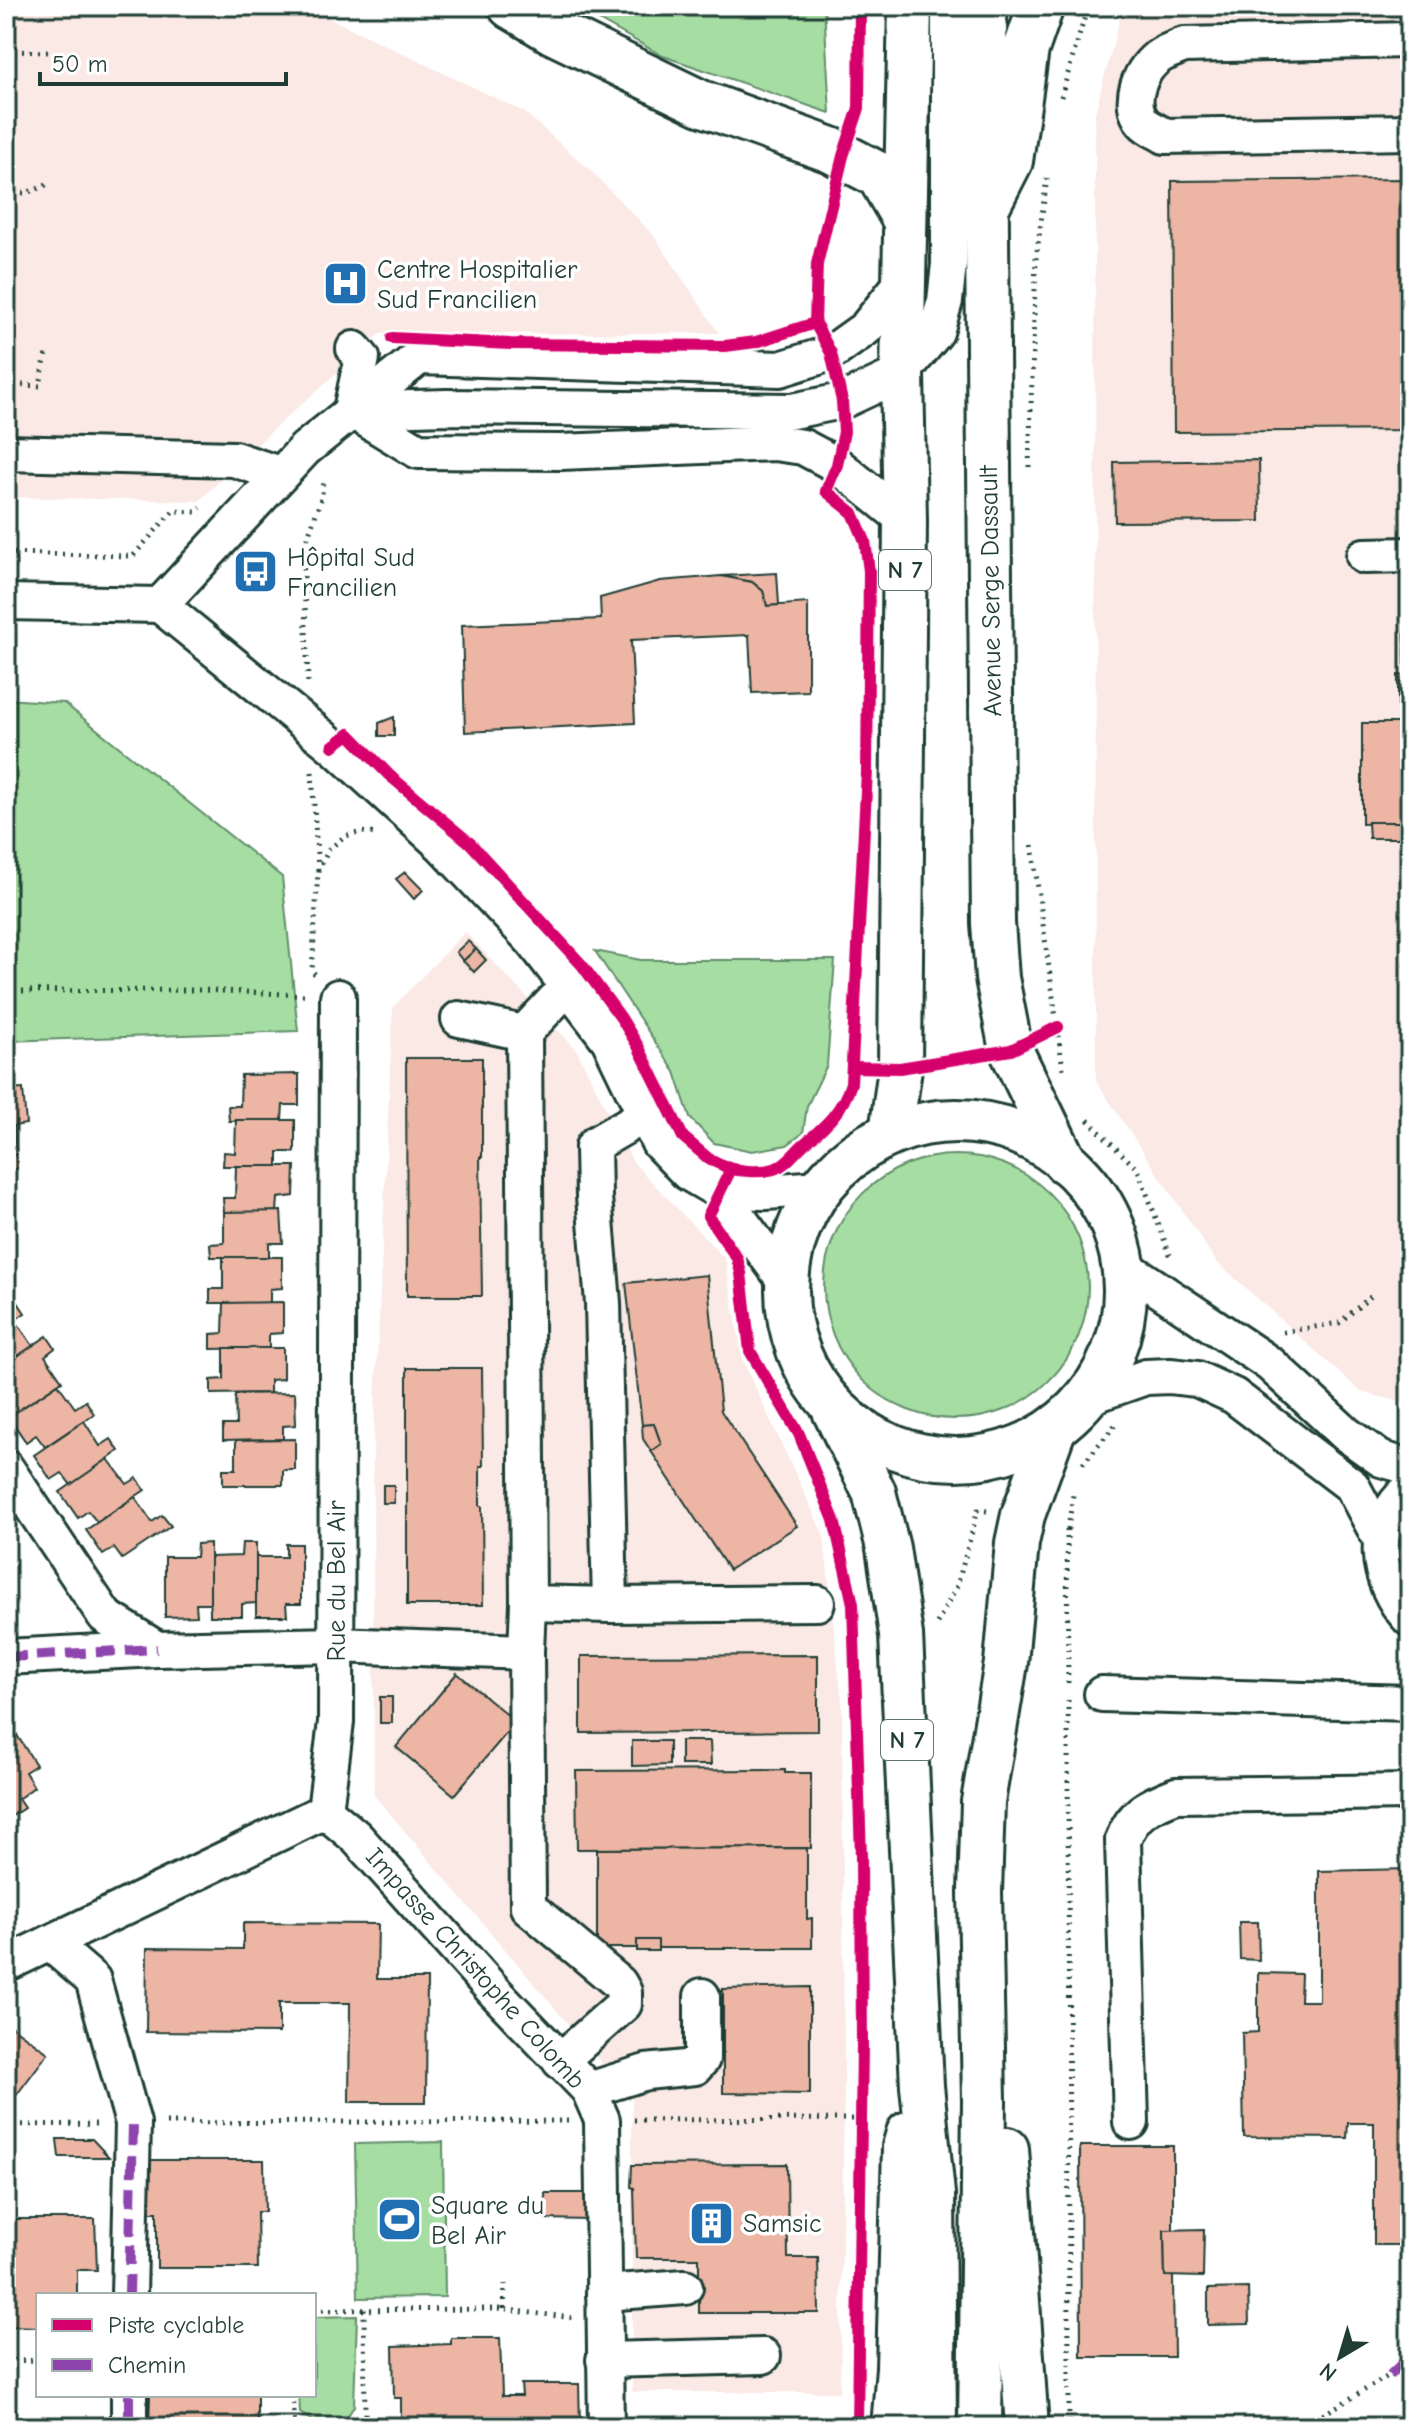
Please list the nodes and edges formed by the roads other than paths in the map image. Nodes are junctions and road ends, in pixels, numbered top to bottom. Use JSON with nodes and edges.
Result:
{"nodes":[{"id":1,"x":511,"y":6,"type":"edge"},
{"id":2,"x":910,"y":6,"type":"edge"},
{"id":3,"x":949,"y":6,"type":"edge"},
{"id":4,"x":985,"y":6,"type":"edge"},
{"id":5,"x":1041,"y":6,"type":"edge"},
{"id":6,"x":1410,"y":40,"type":"edge"},
{"id":7,"x":1410,"y":132,"type":"edge"},
{"id":8,"x":986,"y":208,"type":"junction"},
{"id":9,"x":904,"y":218,"type":"junction"},
{"id":10,"x":904,"y":280,"type":"junction"},
{"id":11,"x":354,"y":349,"type":"dead end"},
{"id":12,"x":902,"y":373,"type":"junction"},
{"id":13,"x":351,"y":410,"type":"junction"},
{"id":14,"x":6,"y":453,"type":"edge"},
{"id":15,"x":279,"y":474,"type":"junction"},
{"id":16,"x":905,"y":520,"type":"junction"},
{"id":17,"x":1410,"y":555,"type":"edge"},
{"id":18,"x":1364,"y":556,"type":"dead end"},
{"id":19,"x":6,"y":602,"type":"edge"},
{"id":20,"x":160,"y":605,"type":"junction"},
{"id":21,"x":571,"y":990,"type":"junction"},
{"id":22,"x":338,"y":997,"type":"road end"},
{"id":23,"x":459,"y":1019,"type":"dead end"},
{"id":24,"x":524,"y":1033,"type":"junction"},
{"id":25,"x":645,"y":1115,"type":"junction"},
{"id":26,"x":891,"y":1133,"type":"junction"},
{"id":27,"x":1065,"y":1162,"type":"junction"},
{"id":28,"x":820,"y":1188,"type":"junction"},
{"id":29,"x":719,"y":1191,"type":"junction"},
{"id":30,"x":1124,"y":1266,"type":"junction"},
{"id":31,"x":785,"y":1281,"type":"junction"},
{"id":32,"x":1089,"y":1397,"type":"junction"},
{"id":33,"x":832,"y":1406,"type":"junction"},
{"id":34,"x":1054,"y":1430,"type":"junction"},
{"id":35,"x":1410,"y":1467,"type":"edge"},
{"id":36,"x":6,"y":1468,"type":"edge"},
{"id":37,"x":1410,"y":1489,"type":"edge"},
{"id":38,"x":1381,"y":1540,"type":"junction"},
{"id":39,"x":528,"y":1603,"type":"junction"},
{"id":40,"x":817,"y":1603,"type":"dead end"},
{"id":41,"x":610,"y":1605,"type":"junction"},
{"id":42,"x":1410,"y":1619,"type":"edge"},
{"id":43,"x":336,"y":1645,"type":"junction"},
{"id":44,"x":157,"y":1649,"type":"junction"},
{"id":45,"x":526,"y":1652,"type":"junction"},
{"id":46,"x":6,"y":1657,"type":"edge"},
{"id":47,"x":1102,"y":1694,"type":"dead end"},
{"id":48,"x":1410,"y":1703,"type":"edge"},
{"id":49,"x":1410,"y":1792,"type":"edge"},
{"id":50,"x":325,"y":1811,"type":"junction"},
{"id":51,"x":50,"y":1943,"type":"junction"},
{"id":52,"x":6,"y":1964,"type":"edge"},
{"id":53,"x":702,"y":1996,"type":"dead end"},
{"id":54,"x":560,"y":2061,"type":"junction"},
{"id":55,"x":922,"y":2086,"type":"junction"},
{"id":56,"x":984,"y":2101,"type":"junction"},
{"id":57,"x":596,"y":2105,"type":"junction"},
{"id":58,"x":1131,"y":2122,"type":"dead end"},
{"id":59,"x":685,"y":2287,"type":"dead end"},
{"id":60,"x":129,"y":2293,"type":"edge"},
{"id":61,"x":596,"y":2306,"type":"junction"},
{"id":62,"x":763,"y":2356,"type":"dead end"},
{"id":63,"x":604,"y":2360,"type":"junction"},
{"id":64,"x":129,"y":2397,"type":"edge"},
{"id":65,"x":129,"y":2427,"type":"edge"},
{"id":66,"x":606,"y":2427,"type":"edge"},
{"id":67,"x":893,"y":2427,"type":"edge"},
{"id":68,"x":935,"y":2427,"type":"edge"},
{"id":69,"x":980,"y":2427,"type":"edge"},
{"id":70,"x":1027,"y":2427,"type":"edge"}],
"edges":[{"from":1,"to":9,"type":"highway"},
{"from":2,"to":9,"type":"main road","number":"N 7"},
{"from":3,"to":12,"type":"street"},
{"from":4,"to":8,"type":"main road","name":"Avenue Serge Dassault"},
{"from":5,"to":8,"type":"highway"},
{"from":6,"to":7,"type":"street"},
{"from":8,"to":27,"type":"main road","name":"Avenue Serge Dassault"},
{"from":9,"to":10,"type":"main road","number":"N 7"},
{"from":10,"to":12,"type":"main road","number":"N 7"},
{"from":10,"to":13,"type":"street"},
{"from":11,"to":13,"type":"street"},
{"from":12,"to":13,"type":"street"},
{"from":12,"to":16,"type":"main road","number":"N 7"},
{"from":13,"to":15,"type":"street"},
{"from":13,"to":16,"type":"street"},
{"from":14,"to":15,"type":"street"},
{"from":15,"to":20,"type":"street"},
{"from":16,"to":26,"type":"main road","number":"N 7"},
{"from":17,"to":18,"type":"street"},
{"from":19,"to":20,"type":"street"},
{"from":20,"to":21,"type":"street"},
{"from":21,"to":24,"type":"street"},
{"from":21,"to":25,"type":"street"},
{"from":22,"to":43,"type":"street","name":"Rue du Bel Air"},
{"from":23,"to":24,"type":"street"},
{"from":24,"to":39,"type":"street"},
{"from":25,"to":29,"type":"street"},
{"from":25,"to":41,"type":"street"},
{"from":26,"to":27,"type":"main road"},
{"from":26,"to":28,"type":"main road"},
{"from":27,"to":30,"type":"main road"},
{"from":28,"to":29,"type":"street"},
{"from":28,"to":31,"type":"main road"},
{"from":29,"to":31,"type":"street"},
{"from":30,"to":32,"type":"main road"},
{"from":30,"to":35,"type":"street"},
{"from":31,"to":33,"type":"main road"},
{"from":32,"to":34,"type":"main road"},
{"from":32,"to":38,"type":"street"},
{"from":33,"to":34,"type":"main road"},
{"from":33,"to":55,"type":"main road","number":"N 7"},
{"from":34,"to":56,"type":"main road"},
{"from":36,"to":44,"type":"street"},
{"from":37,"to":38,"type":"street"},
{"from":38,"to":42,"type":"street"},
{"from":39,"to":41,"type":"street"},
{"from":39,"to":45,"type":"street"},
{"from":40,"to":41,"type":"street"},
{"from":43,"to":44,"type":"street"},
{"from":43,"to":45,"type":"street"},
{"from":43,"to":50,"type":"street","name":"Rue du Bel Air"},
{"from":44,"to":46,"type":"street"},
{"from":45,"to":54,"type":"street"},
{"from":47,"to":48,"type":"street"},
{"from":49,"to":58,"type":"street"},
{"from":50,"to":51,"type":"street"},
{"from":50,"to":54,"type":"street","name":"Impasse Christophe Colomb"},
{"from":51,"to":52,"type":"street"},
{"from":51,"to":60,"type":"street"},
{"from":53,"to":57,"type":"street"},
{"from":54,"to":57,"type":"street","name":"Impasse Christophe Colomb"},
{"from":55,"to":67,"type":"main road"},
{"from":55,"to":68,"type":"main road","number":"N 7"},
{"from":56,"to":69,"type":"main road"},
{"from":56,"to":70,"type":"main road"},
{"from":57,"to":61,"type":"street"},
{"from":59,"to":61,"type":"street"},
{"from":61,"to":63,"type":"street"},
{"from":62,"to":63,"type":"street"},
{"from":63,"to":66,"type":"street"},
{"from":64,"to":65,"type":"street"}]}
